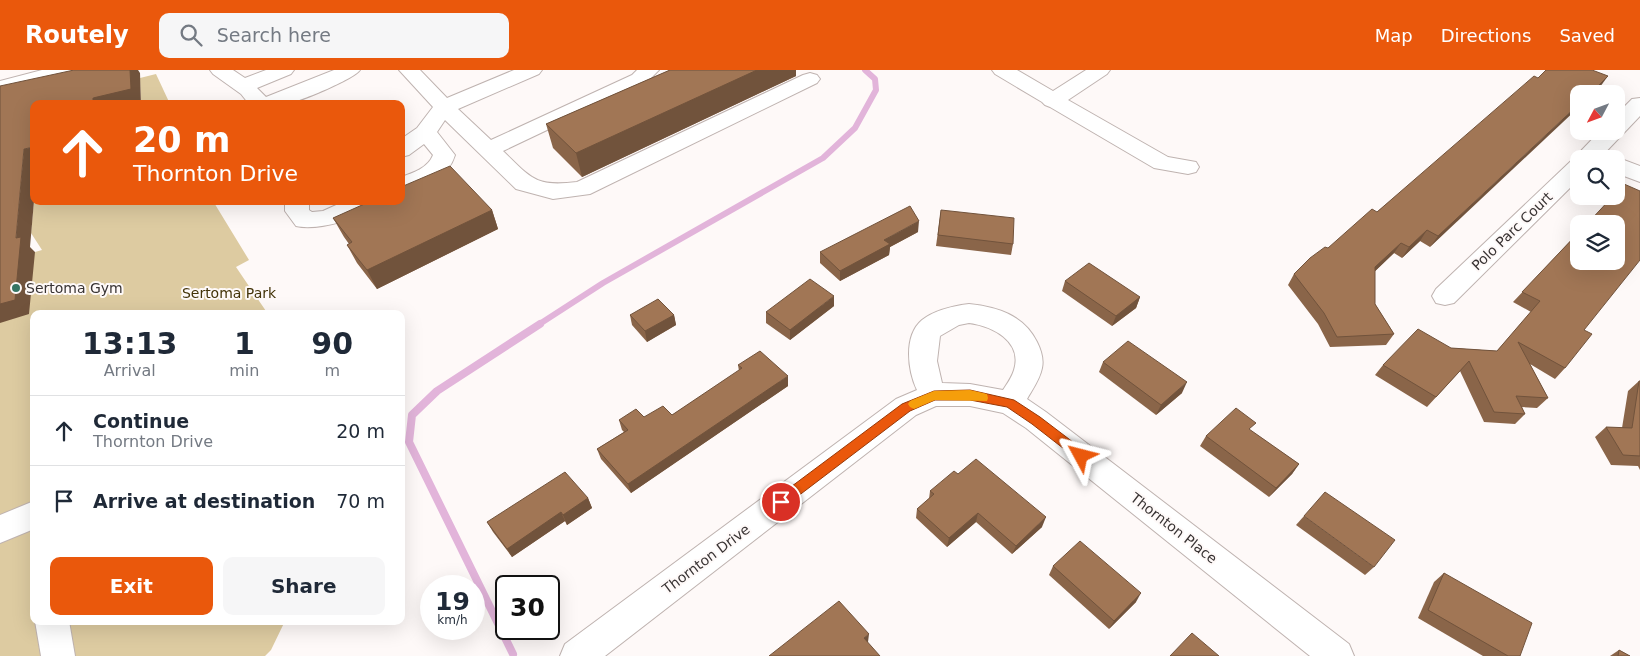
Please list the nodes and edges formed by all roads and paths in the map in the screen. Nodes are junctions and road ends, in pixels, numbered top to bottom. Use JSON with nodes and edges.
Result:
{"nodes":[{"id":1,"x":62,"y":70,"type":"edge"},
{"id":2,"x":220,"y":70,"type":"edge"},
{"id":3,"x":284,"y":70,"type":"edge"},
{"id":4,"x":350,"y":70,"type":"edge"},
{"id":5,"x":409,"y":70,"type":"edge"},
{"id":6,"x":532,"y":70,"type":"edge"},
{"id":7,"x":649,"y":70,"type":"edge"},
{"id":8,"x":1002,"y":70,"type":"edge"},
{"id":9,"x":1100,"y":70,"type":"edge"},
{"id":10,"x":810,"y":79,"type":"dead end"},
{"id":11,"x":0,"y":86,"type":"edge"},
{"id":12,"x":243,"y":86,"type":"junction"},
{"id":13,"x":256,"y":100,"type":"edge"},
{"id":14,"x":277,"y":100,"type":"edge"},
{"id":15,"x":1052,"y":101,"type":"junction"},
{"id":16,"x":1640,"y":104,"type":"edge"},
{"id":17,"x":444,"y":107,"type":"junction"},
{"id":18,"x":1625,"y":119,"type":"edge"},
{"id":19,"x":425,"y":134,"type":"junction"},
{"id":20,"x":1606,"y":140,"type":"edge"},
{"id":21,"x":405,"y":147,"type":"edge"},
{"id":22,"x":488,"y":150,"type":"junction"},
{"id":23,"x":1598,"y":150,"type":"edge"},
{"id":24,"x":1188,"y":167,"type":"dead end"},
{"id":25,"x":1625,"y":168,"type":"edge"},
{"id":26,"x":1640,"y":175,"type":"edge"},
{"id":27,"x":1570,"y":179,"type":"edge"},
{"id":28,"x":405,"y":184,"type":"edge"},
{"id":29,"x":297,"y":205,"type":"edge"},
{"id":30,"x":357,"y":205,"type":"edge"},
{"id":31,"x":1445,"y":296,"type":"dead end"},
{"id":32,"x":934,"y":396,"type":"junction"},
{"id":33,"x":1010,"y":403,"type":"junction"},
{"id":34,"x":30,"y":517,"type":"edge"},
{"id":35,"x":0,"y":529,"type":"edge"},
{"id":36,"x":53,"y":625,"type":"edge"},
{"id":37,"x":58,"y":656,"type":"edge"},
{"id":38,"x":576,"y":656,"type":"edge"},
{"id":39,"x":1337,"y":656,"type":"edge"}],
"edges":[{"from":1,"to":11,"type":"street"},
{"from":2,"to":12,"type":"street"},
{"from":3,"to":12,"type":"street"},
{"from":4,"to":14,"type":"street"},
{"from":5,"to":17,"type":"street"},
{"from":6,"to":17,"type":"street"},
{"from":7,"to":22,"type":"street"},
{"from":8,"to":15,"type":"street"},
{"from":9,"to":15,"type":"street"},
{"from":10,"to":22,"type":"street"},
{"from":12,"to":13,"type":"street"},
{"from":15,"to":24,"type":"street"},
{"from":16,"to":18,"type":"street"},
{"from":17,"to":19,"type":"street"},
{"from":17,"to":22,"type":"street"},
{"from":19,"to":21,"type":"street"},
{"from":19,"to":28,"type":"street"},
{"from":20,"to":23,"type":"street","name":"Polo Parc Court"},
{"from":25,"to":26,"type":"street"},
{"from":27,"to":31,"type":"street","name":"Polo Parc Court"},
{"from":29,"to":30,"type":"street"},
{"from":32,"to":33,"type":"street","name":"Thornton Drive"},
{"from":32,"to":33,"type":"street"},
{"from":32,"to":38,"type":"street","name":"Thornton Drive"},
{"from":33,"to":39,"type":"street","name":"Thornton Place"},
{"from":34,"to":35,"type":"street"},
{"from":36,"to":37,"type":"street"}]}
